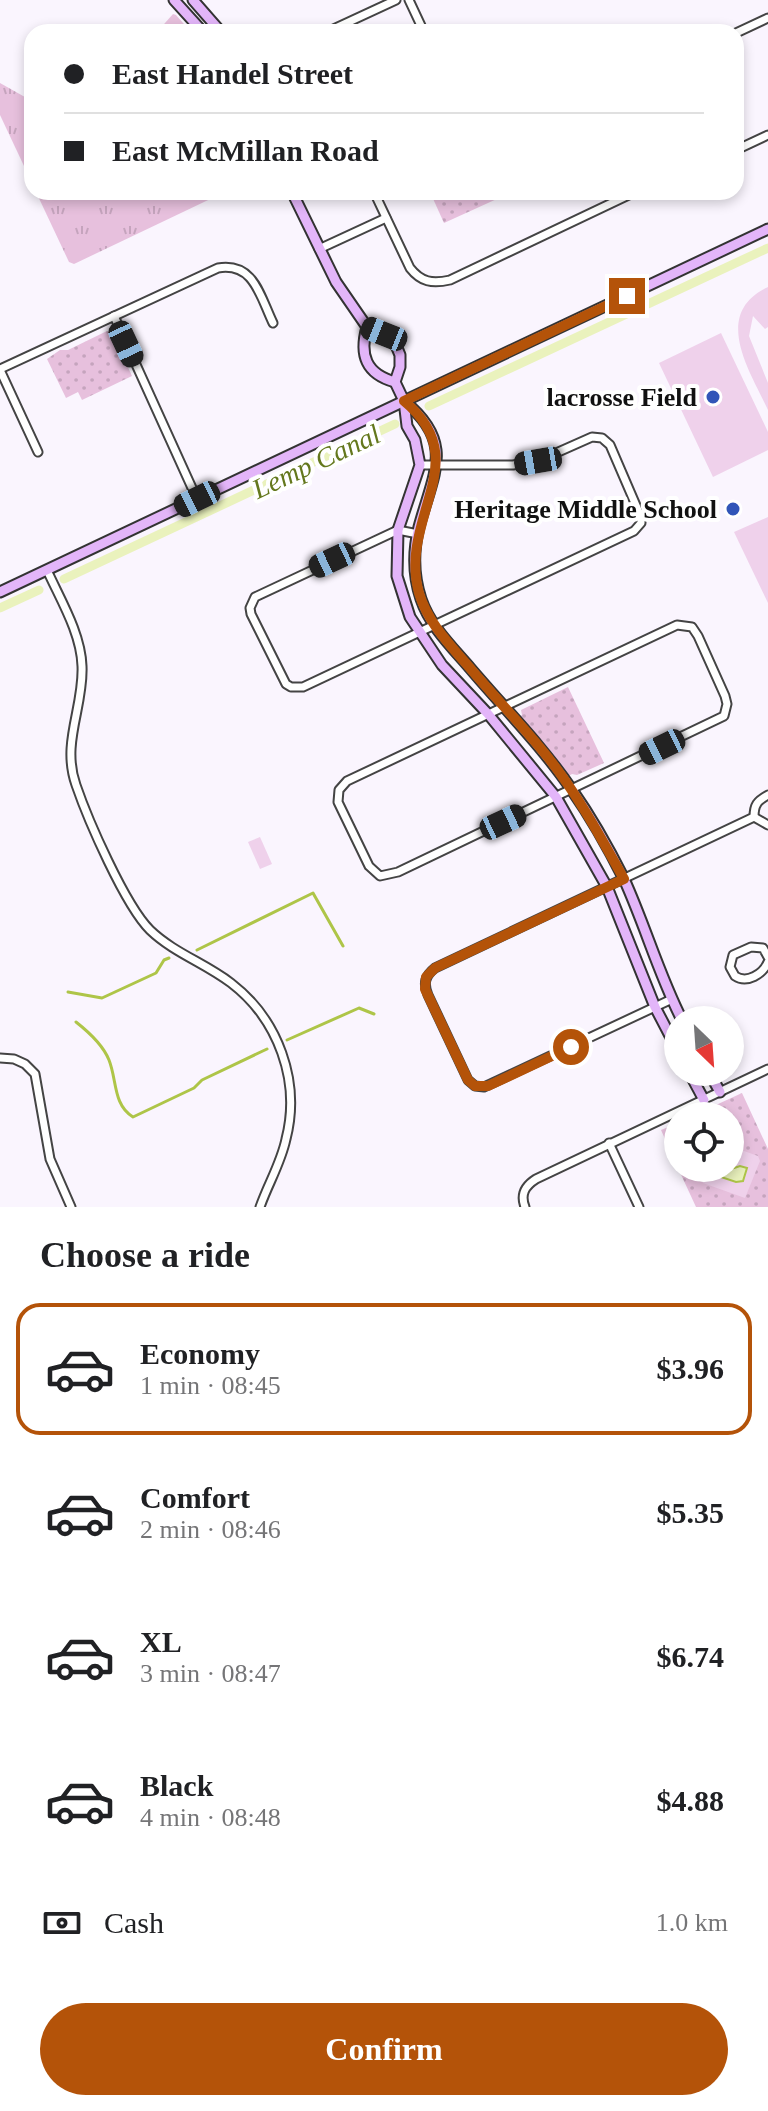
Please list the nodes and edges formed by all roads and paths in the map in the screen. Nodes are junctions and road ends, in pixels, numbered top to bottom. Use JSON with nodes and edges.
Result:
{"nodes":[{"id":1,"x":174,"y":0,"type":"edge"},
{"id":2,"x":193,"y":0,"type":"edge"},
{"id":3,"x":396,"y":0,"type":"edge"},
{"id":4,"x":409,"y":0,"type":"edge"},
{"id":5,"x":768,"y":18,"type":"edge"},
{"id":6,"x":196,"y":24,"type":"edge"},
{"id":7,"x":214,"y":24,"type":"edge"},
{"id":8,"x":344,"y":24,"type":"edge"},
{"id":9,"x":420,"y":24,"type":"edge"},
{"id":10,"x":744,"y":29,"type":"edge"},
{"id":11,"x":768,"y":135,"type":"edge"},
{"id":12,"x":744,"y":146,"type":"edge"},
{"id":13,"x":296,"y":200,"type":"edge"},
{"id":14,"x":378,"y":200,"type":"edge"},
{"id":15,"x":618,"y":200,"type":"edge"},
{"id":16,"x":386,"y":218,"type":"junction"},
{"id":17,"x":768,"y":229,"type":"edge"},
{"id":18,"x":319,"y":249,"type":"junction"},
{"id":19,"x":114,"y":316,"type":"junction"},
{"id":20,"x":273,"y":323,"type":"dead end"},
{"id":21,"x":367,"y":327,"type":"junction"},
{"id":22,"x":0,"y":370,"type":"edge"},
{"id":23,"x":395,"y":382,"type":"junction"},
{"id":24,"x":404,"y":401,"type":"junction"},
{"id":25,"x":38,"y":452,"type":"dead end"},
{"id":26,"x":420,"y":465,"type":"junction"},
{"id":27,"x":436,"y":465,"type":"junction"},
{"id":28,"x":197,"y":499,"type":"junction"},
{"id":29,"x":398,"y":530,"type":"junction"},
{"id":30,"x":418,"y":534,"type":"junction"},
{"id":31,"x":47,"y":570,"type":"junction"},
{"id":32,"x":0,"y":592,"type":"edge"},
{"id":33,"x":434,"y":625,"type":"junction"},
{"id":34,"x":419,"y":633,"type":"junction"},
{"id":35,"x":504,"y":707,"type":"junction"},
{"id":36,"x":488,"y":714,"type":"junction"},
{"id":37,"x":572,"y":790,"type":"junction"},
{"id":38,"x":768,"y":795,"type":"edge"},
{"id":39,"x":556,"y":797,"type":"junction"},
{"id":40,"x":754,"y":817,"type":"junction"},
{"id":41,"x":768,"y":825,"type":"edge"},
{"id":42,"x":624,"y":879,"type":"junction"},
{"id":43,"x":607,"y":887,"type":"junction"},
{"id":44,"x":768,"y":957,"type":"edge"},
{"id":45,"x":672,"y":999,"type":"junction"},
{"id":46,"x":675,"y":1006,"type":"edge"},
{"id":47,"x":655,"y":1007,"type":"junction"},
{"id":48,"x":664,"y":1024,"type":"edge"},
{"id":49,"x":0,"y":1058,"type":"edge"},
{"id":50,"x":768,"y":1069,"type":"edge"},
{"id":51,"x":696,"y":1086,"type":"edge"},
{"id":52,"x":717,"y":1086,"type":"edge"},
{"id":53,"x":720,"y":1092,"type":"junction"},
{"id":54,"x":704,"y":1100,"type":"junction"},
{"id":55,"x":609,"y":1143,"type":"junction"},
{"id":56,"x":71,"y":1207,"type":"edge"},
{"id":57,"x":260,"y":1207,"type":"edge"},
{"id":58,"x":525,"y":1207,"type":"edge"},
{"id":59,"x":639,"y":1207,"type":"edge"}],
"edges":[{"from":1,"to":6,"type":"street"},
{"from":2,"to":7,"type":"street"},
{"from":3,"to":8,"type":"street"},
{"from":4,"to":9,"type":"street"},
{"from":5,"to":10,"type":"street"},
{"from":11,"to":12,"type":"street"},
{"from":13,"to":18,"type":"street"},
{"from":14,"to":16,"type":"street"},
{"from":15,"to":16,"type":"street"},
{"from":16,"to":18,"type":"street"},
{"from":17,"to":24,"type":"street"},
{"from":18,"to":21,"type":"street"},
{"from":19,"to":20,"type":"street"},
{"from":19,"to":22,"type":"street"},
{"from":19,"to":28,"type":"street"},
{"from":21,"to":23,"type":"street"},
{"from":21,"to":23,"type":"street"},
{"from":22,"to":25,"type":"street"},
{"from":23,"to":24,"type":"street"},
{"from":24,"to":26,"type":"street"},
{"from":24,"to":27,"type":"street"},
{"from":24,"to":28,"type":"street"},
{"from":26,"to":27,"type":"street"},
{"from":26,"to":29,"type":"street"},
{"from":27,"to":30,"type":"street"},
{"from":27,"to":33,"type":"street"},
{"from":28,"to":31,"type":"street"},
{"from":29,"to":30,"type":"street"},
{"from":29,"to":34,"type":"street"},
{"from":29,"to":34,"type":"street"},
{"from":30,"to":33,"type":"street"},
{"from":31,"to":32,"type":"street"},
{"from":31,"to":57,"type":"street"},
{"from":33,"to":34,"type":"street"},
{"from":33,"to":35,"type":"street"},
{"from":34,"to":36,"type":"street"},
{"from":35,"to":36,"type":"street"},
{"from":35,"to":37,"type":"street"},
{"from":35,"to":37,"type":"street"},
{"from":36,"to":39,"type":"street"},
{"from":36,"to":39,"type":"street"},
{"from":37,"to":39,"type":"street"},
{"from":37,"to":42,"type":"street"},
{"from":38,"to":40,"type":"street"},
{"from":39,"to":43,"type":"street"},
{"from":40,"to":41,"type":"street"},
{"from":40,"to":42,"type":"street"},
{"from":42,"to":43,"type":"street"},
{"from":42,"to":45,"type":"street"},
{"from":43,"to":47,"type":"street"},
{"from":43,"to":47,"type":"street"},
{"from":44,"to":44,"type":"street"},
{"from":45,"to":46,"type":"street"},
{"from":45,"to":47,"type":"street"},
{"from":47,"to":48,"type":"street"},
{"from":49,"to":56,"type":"street"},
{"from":50,"to":53,"type":"street"},
{"from":51,"to":54,"type":"street"},
{"from":52,"to":53,"type":"street"},
{"from":53,"to":54,"type":"street"},
{"from":54,"to":55,"type":"street"},
{"from":55,"to":58,"type":"street"},
{"from":55,"to":59,"type":"street"}]}
